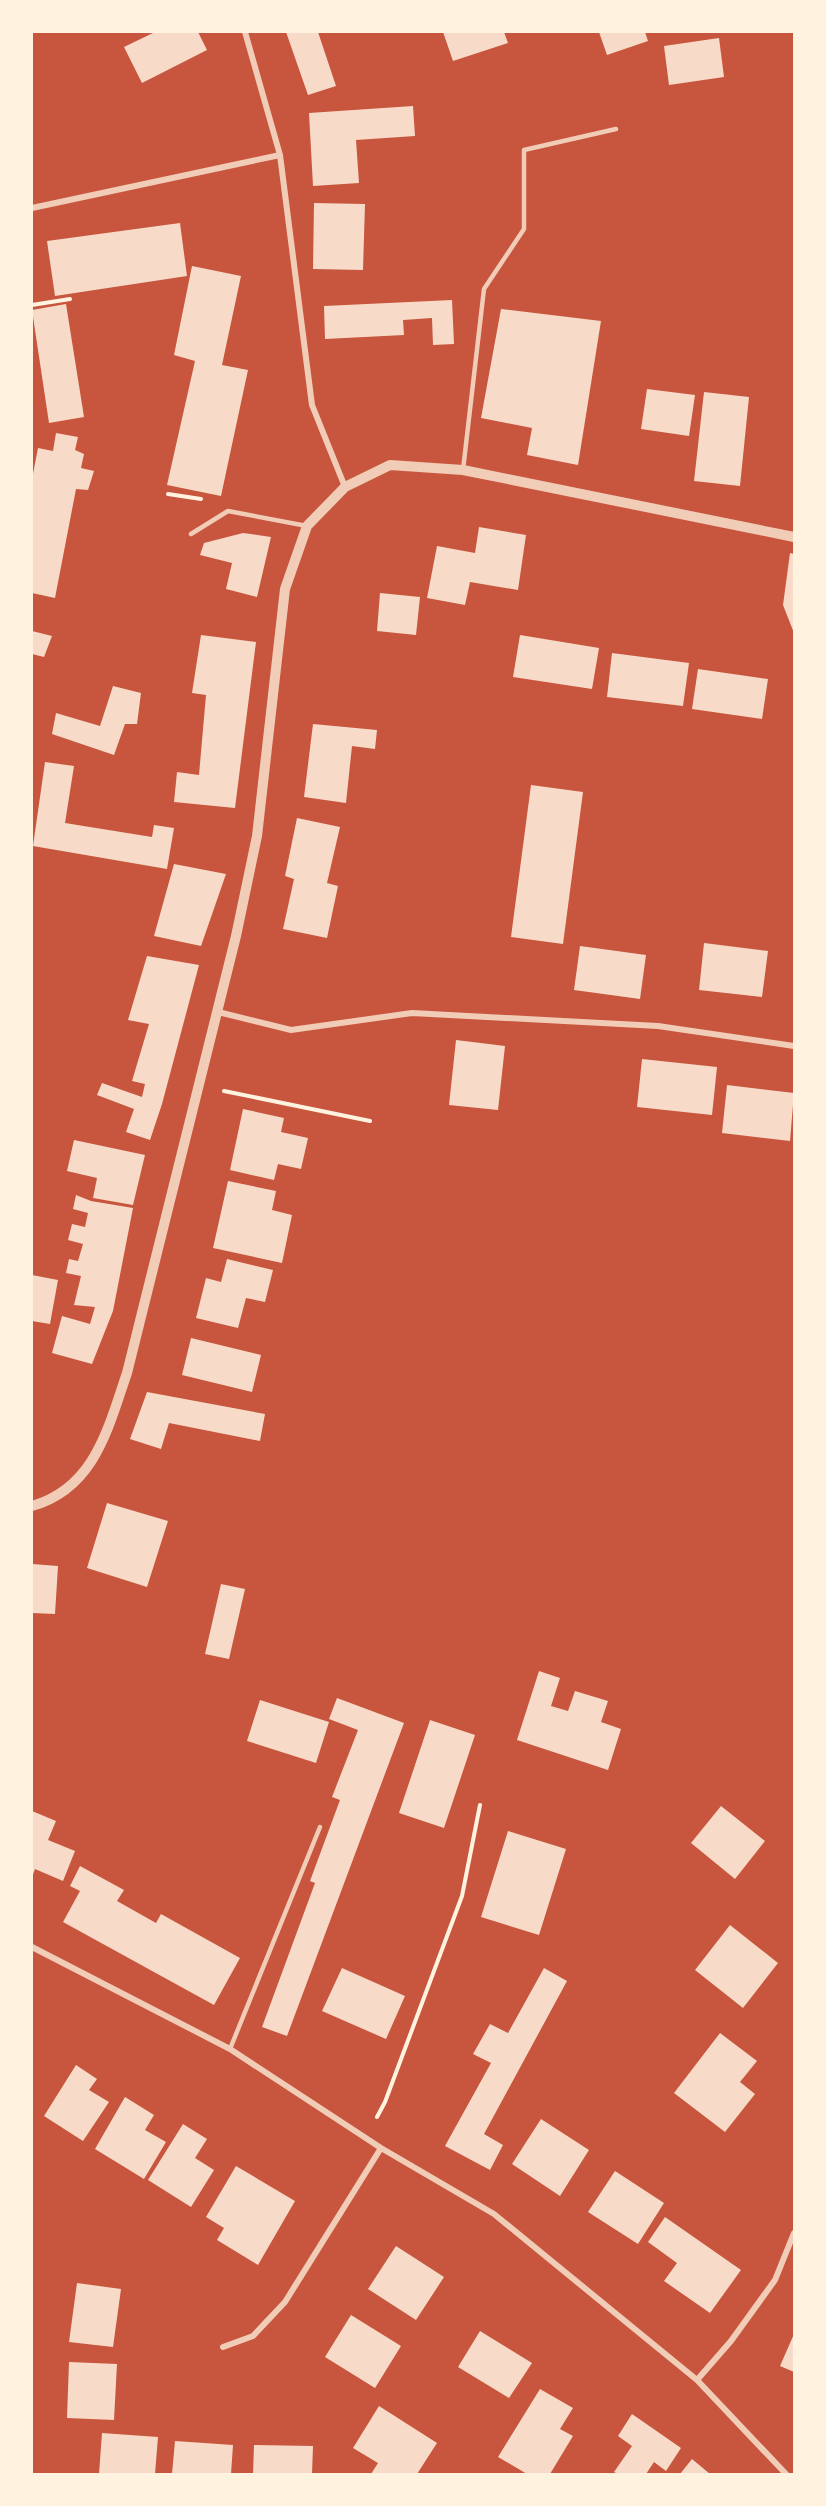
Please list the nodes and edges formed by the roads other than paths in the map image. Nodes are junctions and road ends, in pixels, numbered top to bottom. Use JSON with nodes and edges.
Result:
{"nodes":[{"id":1,"x":245,"y":32,"type":"edge"},
{"id":2,"x":616,"y":129,"type":"dead end"},
{"id":3,"x":280,"y":155,"type":"junction"},
{"id":4,"x":32,"y":208,"type":"edge"},
{"id":5,"x":463,"y":470,"type":"junction"},
{"id":6,"x":345,"y":488,"type":"junction"},
{"id":7,"x":307,"y":526,"type":"junction"},
{"id":8,"x":191,"y":534,"type":"dead end"},
{"id":9,"x":795,"y":537,"type":"edge"},
{"id":10,"x":218,"y":1012,"type":"junction"},
{"id":11,"x":795,"y":1046,"type":"edge"},
{"id":12,"x":32,"y":1506,"type":"edge"},
{"id":13,"x":320,"y":1827,"type":"dead end"},
{"id":14,"x":32,"y":1947,"type":"edge"},
{"id":15,"x":230,"y":2049,"type":"junction"},
{"id":16,"x":381,"y":2148,"type":"junction"},
{"id":17,"x":795,"y":2233,"type":"edge"},
{"id":18,"x":223,"y":2347,"type":"dead end"},
{"id":19,"x":697,"y":2380,"type":"junction"},
{"id":20,"x":786,"y":2475,"type":"edge"}],
"edges":[{"from":1,"to":3,"type":"street"},
{"from":2,"to":5,"type":"lane"},
{"from":3,"to":4,"type":"street"},
{"from":3,"to":6,"type":"street"},
{"from":5,"to":6,"type":"street"},
{"from":5,"to":9,"type":"street"},
{"from":6,"to":7,"type":"street"},
{"from":7,"to":8,"type":"lane"},
{"from":7,"to":10,"type":"street"},
{"from":10,"to":11,"type":"street"},
{"from":10,"to":12,"type":"street"},
{"from":13,"to":15,"type":"lane"},
{"from":14,"to":15,"type":"street"},
{"from":15,"to":16,"type":"street"},
{"from":16,"to":18,"type":"street"},
{"from":16,"to":19,"type":"street"},
{"from":17,"to":19,"type":"street"},
{"from":19,"to":20,"type":"street"}]}
